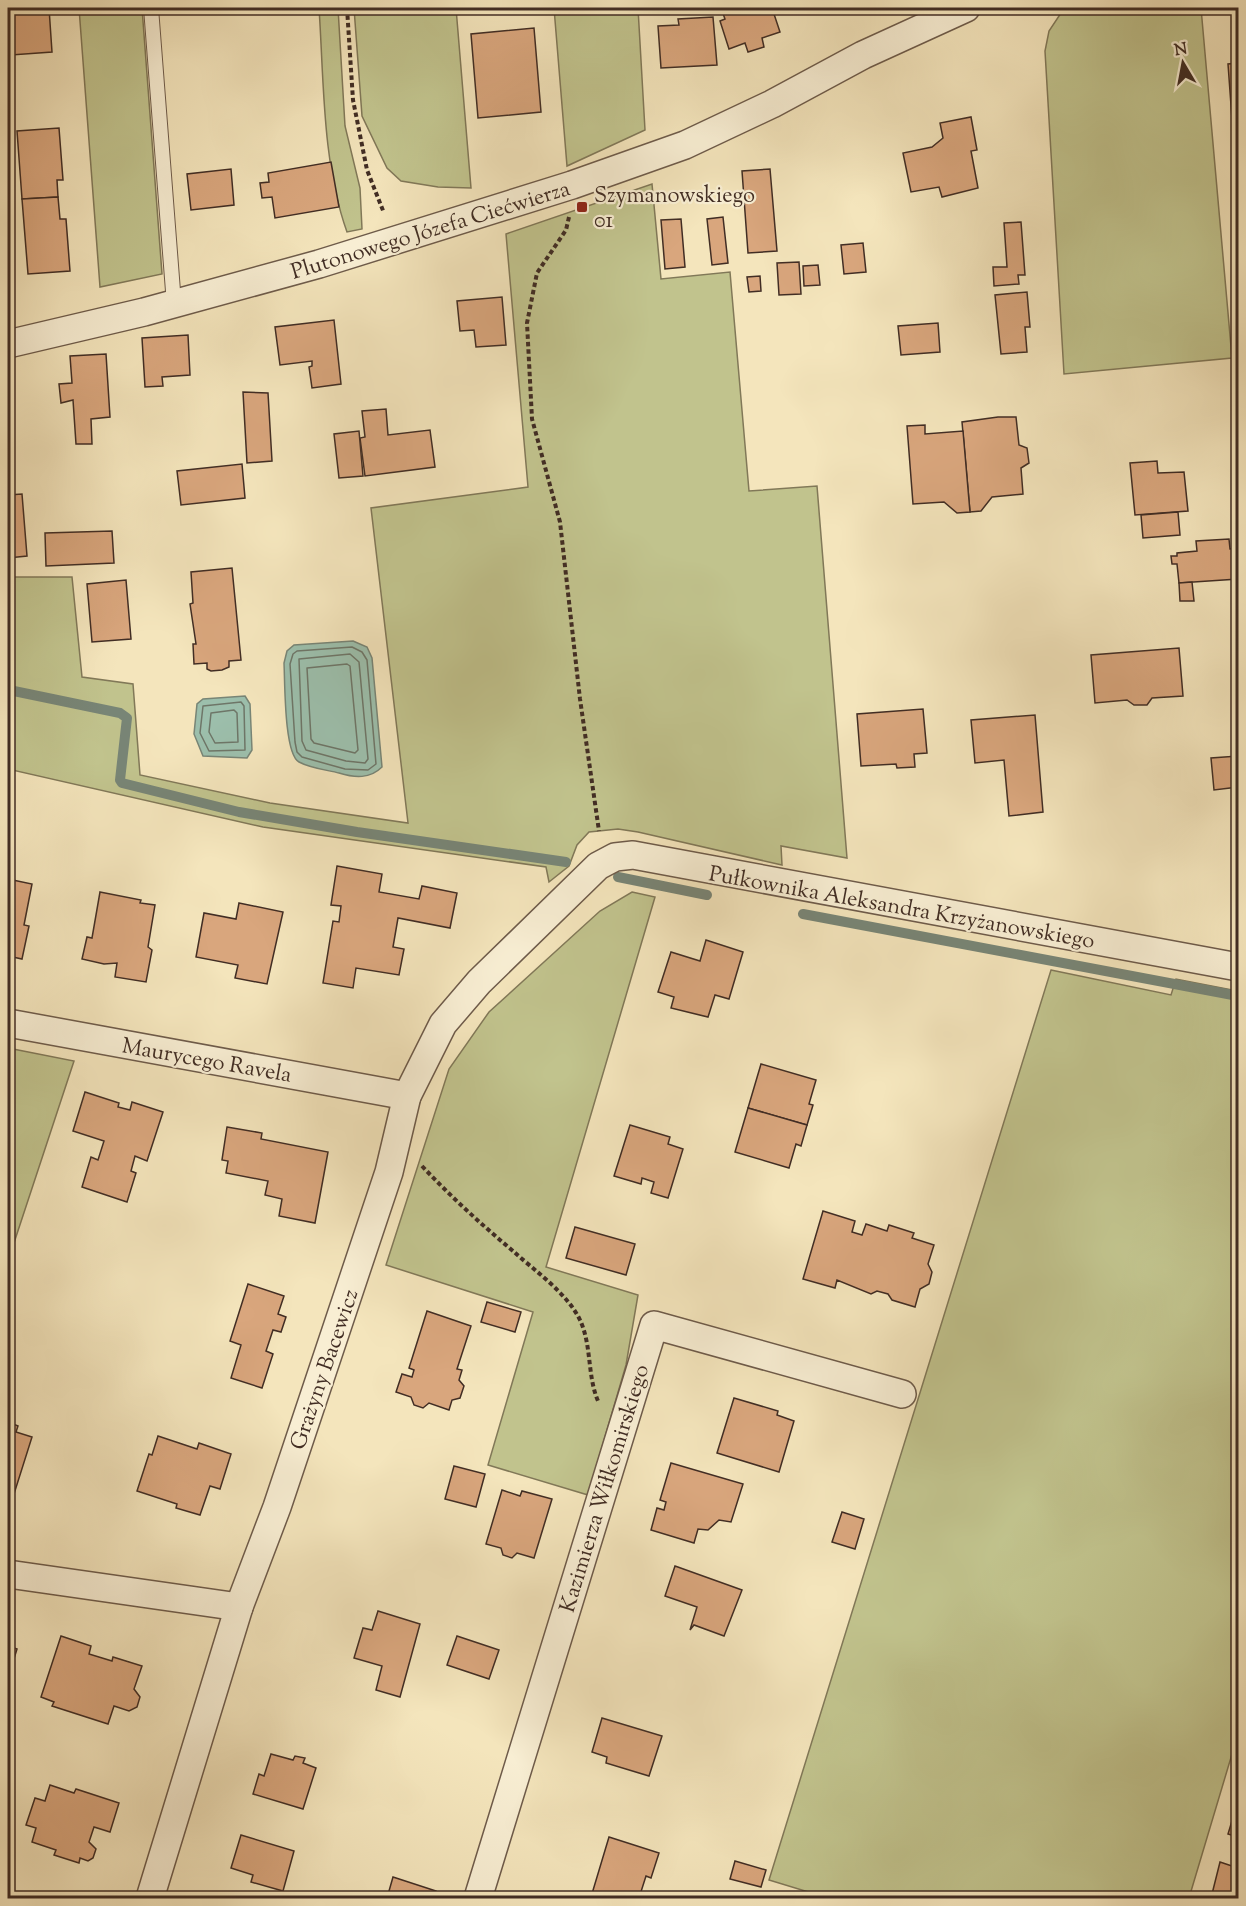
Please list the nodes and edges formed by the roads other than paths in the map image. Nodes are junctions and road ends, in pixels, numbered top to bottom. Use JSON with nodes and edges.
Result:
{"nodes":[{"id":1,"x":151,"y":8,"type":"edge"},
{"id":2,"x":966,"y":8,"type":"edge"},
{"id":3,"x":174,"y":304,"type":"junction"},
{"id":4,"x":8,"y":344,"type":"edge"},
{"id":5,"x":615,"y":857,"type":"joint"},
{"id":6,"x":1239,"y":967,"type":"edge"},
{"id":7,"x":8,"y":1023,"type":"edge"},
{"id":8,"x":406,"y":1096,"type":"junction"},
{"id":9,"x":902,"y":1394,"type":"dead end"},
{"id":10,"x":8,"y":1574,"type":"edge"},
{"id":11,"x":239,"y":1607,"type":"junction"},
{"id":12,"x":150,"y":1899,"type":"edge"},
{"id":13,"x":478,"y":1899,"type":"edge"}],
"edges":[{"from":1,"to":3,"type":"lane"},
{"from":2,"to":3,"type":"street","name":"Plutonowego Józefa Ciećwierza"},
{"from":3,"to":4,"type":"street","name":"Plutonowego Józefa Ciećwierza"},
{"from":5,"to":6,"type":"street","name":"Pułkownika Aleksandra Krzyżanowskiego"},
{"from":5,"to":8,"type":"street","name":"Grażyny Bacewicz"},
{"from":7,"to":8,"type":"street","name":"Maurycego Ravela"},
{"from":8,"to":11,"type":"street","name":"Grażyny Bacewicz"},
{"from":9,"to":13,"type":"street","name":"Kazimierza Wiłkomirskiego"},
{"from":10,"to":11,"type":"street"},
{"from":11,"to":12,"type":"street","name":"Grażyny Bacewicz"}]}
